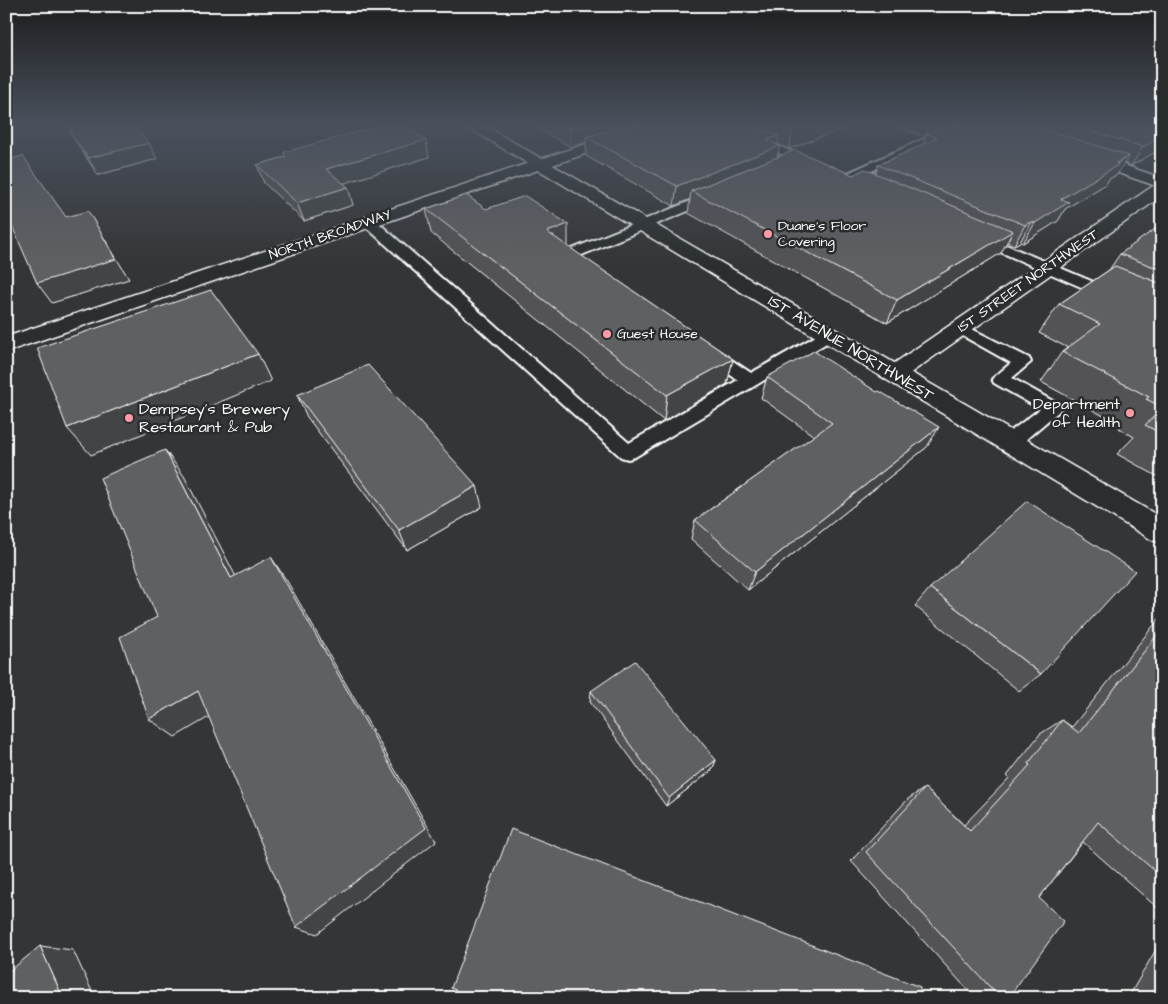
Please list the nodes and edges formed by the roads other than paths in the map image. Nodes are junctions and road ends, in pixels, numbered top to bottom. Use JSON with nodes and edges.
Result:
{"nodes":[{"id":1,"x":514,"y":173,"type":"edge"},
{"id":2,"x":555,"y":173,"type":"edge"},
{"id":3,"x":851,"y":173,"type":"edge"},
{"id":4,"x":1133,"y":173,"type":"edge"},
{"id":5,"x":1162,"y":183,"type":"edge"},
{"id":6,"x":863,"y":186,"type":"edge"},
{"id":7,"x":1162,"y":188,"type":"edge"},
{"id":8,"x":722,"y":192,"type":"edge"},
{"id":9,"x":369,"y":222,"type":"junction"},
{"id":10,"x":642,"y":224,"type":"junction"},
{"id":11,"x":968,"y":233,"type":"edge"},
{"id":12,"x":1047,"y":267,"type":"junction"},
{"id":13,"x":591,"y":272,"type":"edge"},
{"id":14,"x":1162,"y":317,"type":"edge"},
{"id":15,"x":960,"y":328,"type":"junction"},
{"id":16,"x":829,"y":335,"type":"junction"},
{"id":17,"x":695,"y":343,"type":"edge"},
{"id":18,"x":6,"y":345,"type":"edge"},
{"id":19,"x":894,"y":374,"type":"junction"},
{"id":20,"x":751,"y":381,"type":"junction"},
{"id":21,"x":1010,"y":442,"type":"junction"},
{"id":22,"x":1162,"y":532,"type":"edge"}],
"edges":[{"from":1,"to":9,"type":"street","name":"NORTH BROADWAY"},
{"from":2,"to":10,"type":"street","name":"1ST AVENUE NORTHWEST"},
{"from":3,"to":6,"type":"lane"},
{"from":4,"to":5,"type":"street"},
{"from":7,"to":12,"type":"street","name":"1ST STREET NORTHWEST"},
{"from":8,"to":10,"type":"lane"},
{"from":9,"to":18,"type":"street","name":"NORTH BROADWAY"},
{"from":9,"to":20,"type":"lane"},
{"from":10,"to":13,"type":"lane"},
{"from":10,"to":16,"type":"street","name":"1ST AVENUE NORTHWEST"},
{"from":11,"to":12,"type":"lane"},
{"from":12,"to":14,"type":"lane"},
{"from":12,"to":15,"type":"street","name":"1ST STREET NORTHWEST"},
{"from":15,"to":19,"type":"street","name":"1ST STREET NORTHWEST"},
{"from":15,"to":21,"type":"lane"},
{"from":16,"to":19,"type":"street","name":"1ST AVENUE NORTHWEST"},
{"from":16,"to":20,"type":"lane"},
{"from":17,"to":20,"type":"lane"},
{"from":19,"to":21,"type":"street","name":"1ST AVENUE NORTHWEST"},
{"from":21,"to":22,"type":"street","name":"1ST AVENUE NORTHWEST"}]}
